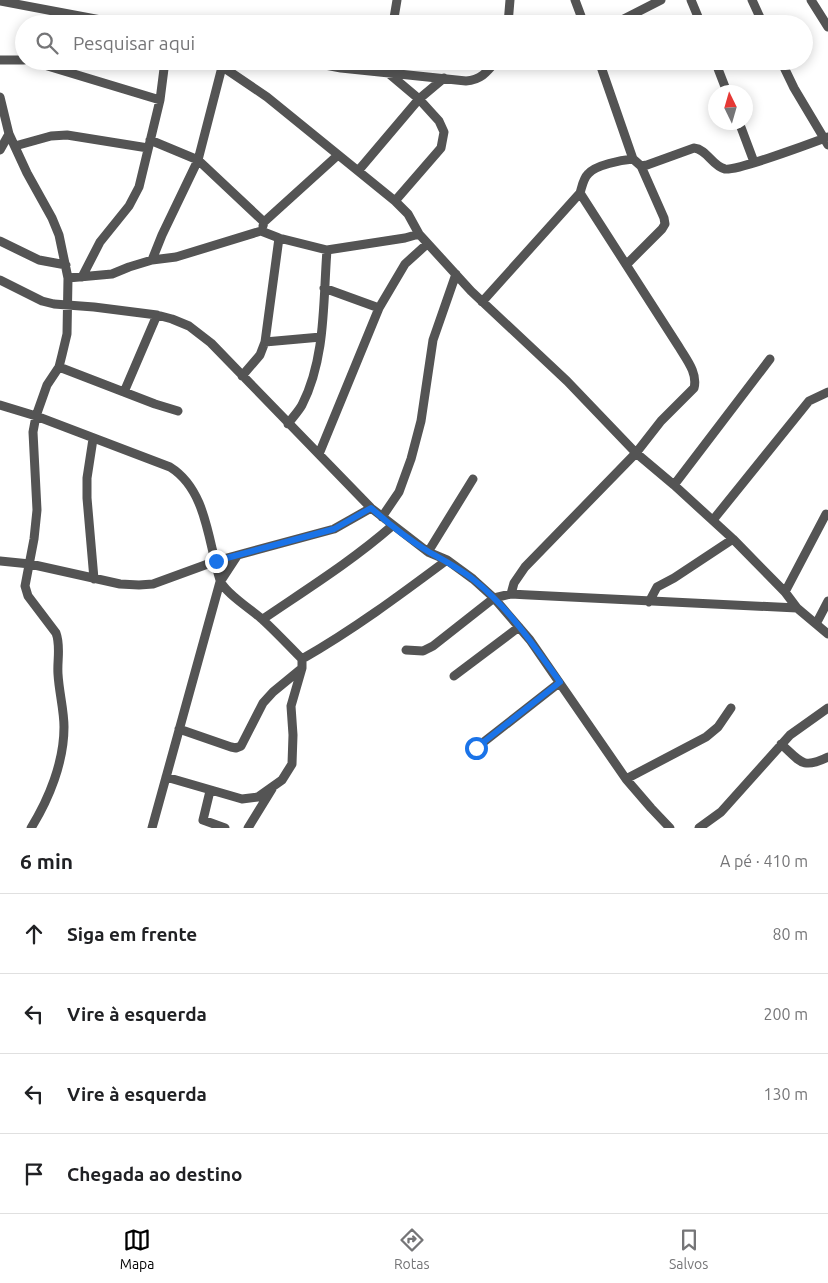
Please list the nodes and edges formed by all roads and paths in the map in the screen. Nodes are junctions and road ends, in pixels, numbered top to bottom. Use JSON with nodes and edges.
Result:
{"nodes":[{"id":1,"x":397,"y":0,"type":"edge"},
{"id":2,"x":510,"y":0,"type":"edge"},
{"id":3,"x":576,"y":0,"type":"edge"},
{"id":4,"x":661,"y":0,"type":"edge"},
{"id":5,"x":691,"y":0,"type":"edge"},
{"id":6,"x":752,"y":0,"type":"edge"},
{"id":7,"x":812,"y":0,"type":"edge"},
{"id":8,"x":2,"y":3,"type":"edge"},
{"id":9,"x":71,"y":15,"type":"edge"},
{"id":10,"x":394,"y":15,"type":"edge"},
{"id":11,"x":509,"y":15,"type":"edge"},
{"id":12,"x":581,"y":15,"type":"edge"},
{"id":13,"x":632,"y":15,"type":"edge"},
{"id":14,"x":697,"y":15,"type":"edge"},
{"id":15,"x":759,"y":15,"type":"edge"},
{"id":16,"x":828,"y":27,"type":"edge"},
{"id":17,"x":0,"y":60,"type":"edge"},
{"id":18,"x":15,"y":60,"type":"edge"},
{"id":19,"x":61,"y":70,"type":"edge"},
{"id":20,"x":164,"y":70,"type":"edge"},
{"id":21,"x":217,"y":70,"type":"edge"},
{"id":22,"x":227,"y":70,"type":"edge"},
{"id":23,"x":364,"y":70,"type":"edge"},
{"id":24,"x":488,"y":70,"type":"edge"},
{"id":25,"x":602,"y":70,"type":"edge"},
{"id":26,"x":718,"y":70,"type":"edge"},
{"id":27,"x":785,"y":70,"type":"edge"},
{"id":28,"x":387,"y":72,"type":"junction"},
{"id":29,"x":444,"y":78,"type":"junction"},
{"id":30,"x":724,"y":85,"type":"edge"},
{"id":31,"x":0,"y":97,"type":"edge"},
{"id":32,"x":419,"y":99,"type":"junction"},
{"id":33,"x":160,"y":100,"type":"junction"},
{"id":34,"x":742,"y":130,"type":"edge"},
{"id":35,"x":9,"y":134,"type":"junction"},
{"id":36,"x":827,"y":140,"type":"edge"},
{"id":37,"x":149,"y":144,"type":"junction"},
{"id":38,"x":15,"y":146,"type":"junction"},
{"id":39,"x":0,"y":150,"type":"edge"},
{"id":40,"x":338,"y":154,"type":"junction"},
{"id":41,"x":633,"y":159,"type":"junction"},
{"id":42,"x":198,"y":160,"type":"junction"},
{"id":43,"x":754,"y":162,"type":"junction"},
{"id":44,"x":642,"y":166,"type":"junction"},
{"id":45,"x":358,"y":171,"type":"junction"},
{"id":46,"x":580,"y":193,"type":"junction"},
{"id":47,"x":395,"y":201,"type":"junction"},
{"id":48,"x":262,"y":226,"type":"junction"},
{"id":49,"x":419,"y":234,"type":"junction"},
{"id":50,"x":279,"y":238,"type":"junction"},
{"id":51,"x":0,"y":241,"type":"edge"},
{"id":52,"x":427,"y":244,"type":"junction"},
{"id":53,"x":327,"y":250,"type":"junction"},
{"id":54,"x":152,"y":260,"type":"junction"},
{"id":55,"x":626,"y":264,"type":"junction"},
{"id":56,"x":66,"y":265,"type":"junction"},
{"id":57,"x":456,"y":274,"type":"junction"},
{"id":58,"x":82,"y":277,"type":"junction"},
{"id":59,"x":68,"y":278,"type":"junction"},
{"id":60,"x":0,"y":280,"type":"edge"},
{"id":61,"x":324,"y":288,"type":"junction"},
{"id":62,"x":482,"y":302,"type":"junction"},
{"id":63,"x":68,"y":305,"type":"junction"},
{"id":64,"x":379,"y":308,"type":"junction"},
{"id":65,"x":157,"y":315,"type":"junction"},
{"id":66,"x":321,"y":337,"type":"junction"},
{"id":67,"x":265,"y":342,"type":"junction"},
{"id":68,"x":770,"y":359,"type":"dead end"},
{"id":69,"x":59,"y":367,"type":"junction"},
{"id":70,"x":242,"y":376,"type":"junction"},
{"id":71,"x":124,"y":392,"type":"junction"},
{"id":72,"x":828,"y":392,"type":"edge"},
{"id":73,"x":0,"y":405,"type":"edge"},
{"id":74,"x":178,"y":411,"type":"dead end"},
{"id":75,"x":36,"y":416,"type":"junction"},
{"id":76,"x":288,"y":424,"type":"junction"},
{"id":77,"x":93,"y":439,"type":"junction"},
{"id":78,"x":636,"y":453,"type":"junction"},
{"id":79,"x":319,"y":454,"type":"junction"},
{"id":80,"x":473,"y":479,"type":"dead end"},
{"id":81,"x":674,"y":485,"type":"junction"},
{"id":82,"x":371,"y":508,"type":"junction"},
{"id":83,"x":826,"y":514,"type":"dead end"},
{"id":84,"x":382,"y":517,"type":"junction"},
{"id":85,"x":713,"y":520,"type":"junction"},
{"id":86,"x":392,"y":526,"type":"junction"},
{"id":87,"x":734,"y":539,"type":"junction"},
{"id":88,"x":428,"y":552,"type":"junction"},
{"id":89,"x":237,"y":556,"type":"junction"},
{"id":90,"x":446,"y":560,"type":"junction"},
{"id":91,"x":0,"y":561,"type":"edge"},
{"id":92,"x":216,"y":561,"type":"junction"},
{"id":93,"x":30,"y":564,"type":"junction"},
{"id":94,"x":94,"y":579,"type":"junction"},
{"id":95,"x":220,"y":582,"type":"junction"},
{"id":96,"x":785,"y":592,"type":"junction"},
{"id":97,"x":511,"y":594,"type":"junction"},
{"id":98,"x":494,"y":598,"type":"junction"},
{"id":99,"x":828,"y":601,"type":"edge"},
{"id":100,"x":649,"y":602,"type":"junction"},
{"id":101,"x":797,"y":608,"type":"junction"},
{"id":102,"x":263,"y":619,"type":"junction"},
{"id":103,"x":816,"y":624,"type":"junction"},
{"id":104,"x":519,"y":628,"type":"junction"},
{"id":105,"x":828,"y":634,"type":"edge"},
{"id":106,"x":406,"y":650,"type":"dead end"},
{"id":107,"x":302,"y":664,"type":"junction"},
{"id":108,"x":454,"y":676,"type":"dead end"},
{"id":109,"x":560,"y":682,"type":"junction"},
{"id":110,"x":731,"y":708,"type":"dead end"},
{"id":111,"x":828,"y":708,"type":"edge"},
{"id":112,"x":179,"y":729,"type":"junction"},
{"id":113,"x":781,"y":744,"type":"junction"},
{"id":114,"x":476,"y":748,"type":"dead end"},
{"id":115,"x":828,"y":757,"type":"edge"},
{"id":116,"x":166,"y":777,"type":"junction"},
{"id":117,"x":626,"y":779,"type":"junction"},
{"id":118,"x":275,"y":785,"type":"junction"},
{"id":119,"x":210,"y":791,"type":"junction"},
{"id":120,"x":202,"y":824,"type":"edge"},
{"id":121,"x":31,"y":828,"type":"edge"},
{"id":122,"x":152,"y":828,"type":"edge"},
{"id":123,"x":225,"y":828,"type":"edge"},
{"id":124,"x":248,"y":828,"type":"edge"},
{"id":125,"x":670,"y":828,"type":"edge"},
{"id":126,"x":699,"y":828,"type":"edge"}],
"edges":[{"from":1,"to":10,"type":"street"},
{"from":2,"to":11,"type":"street"},
{"from":3,"to":12,"type":"street"},
{"from":4,"to":13,"type":"street"},
{"from":5,"to":14,"type":"street"},
{"from":6,"to":15,"type":"street"},
{"from":7,"to":16,"type":"street"},
{"from":8,"to":9,"type":"street"},
{"from":17,"to":18,"type":"street"},
{"from":19,"to":33,"type":"street"},
{"from":20,"to":33,"type":"street"},
{"from":21,"to":42,"type":"street"},
{"from":22,"to":40,"type":"street"},
{"from":23,"to":28,"type":"street"},
{"from":24,"to":29,"type":"street"},
{"from":25,"to":41,"type":"street"},
{"from":26,"to":30,"type":"street"},
{"from":27,"to":36,"type":"street"},
{"from":28,"to":29,"type":"street"},
{"from":28,"to":32,"type":"street"},
{"from":29,"to":32,"type":"street"},
{"from":31,"to":35,"type":"street"},
{"from":32,"to":45,"type":"street"},
{"from":32,"to":47,"type":"street"},
{"from":33,"to":37,"type":"street"},
{"from":34,"to":43,"type":"street"},
{"from":35,"to":38,"type":"street"},
{"from":35,"to":39,"type":"street"},
{"from":36,"to":43,"type":"street"},
{"from":37,"to":38,"type":"street"},
{"from":37,"to":42,"type":"street"},
{"from":37,"to":58,"type":"street"},
{"from":38,"to":56,"type":"street"},
{"from":40,"to":45,"type":"street"},
{"from":40,"to":48,"type":"street"},
{"from":41,"to":44,"type":"street"},
{"from":41,"to":46,"type":"street"},
{"from":42,"to":48,"type":"street"},
{"from":42,"to":54,"type":"street"},
{"from":43,"to":44,"type":"street"},
{"from":44,"to":55,"type":"street"},
{"from":45,"to":47,"type":"street"},
{"from":46,"to":55,"type":"street"},
{"from":46,"to":62,"type":"street"},
{"from":47,"to":49,"type":"street"},
{"from":48,"to":50,"type":"street"},
{"from":48,"to":54,"type":"street"},
{"from":49,"to":52,"type":"street"},
{"from":49,"to":53,"type":"street"},
{"from":50,"to":53,"type":"street"},
{"from":50,"to":67,"type":"street"},
{"from":51,"to":56,"type":"street"},
{"from":52,"to":57,"type":"street"},
{"from":52,"to":64,"type":"street"},
{"from":53,"to":61,"type":"street"},
{"from":54,"to":58,"type":"street"},
{"from":55,"to":78,"type":"street"},
{"from":56,"to":59,"type":"street"},
{"from":57,"to":62,"type":"street"},
{"from":57,"to":84,"type":"street"},
{"from":58,"to":59,"type":"street"},
{"from":59,"to":63,"type":"street"},
{"from":60,"to":63,"type":"street"},
{"from":61,"to":64,"type":"street"},
{"from":61,"to":66,"type":"street"},
{"from":62,"to":78,"type":"street"},
{"from":63,"to":65,"type":"street"},
{"from":63,"to":69,"type":"street"},
{"from":64,"to":79,"type":"street"},
{"from":65,"to":70,"type":"street"},
{"from":65,"to":71,"type":"street"},
{"from":66,"to":67,"type":"street"},
{"from":66,"to":76,"type":"street"},
{"from":67,"to":70,"type":"street"},
{"from":68,"to":81,"type":"street"},
{"from":69,"to":71,"type":"street"},
{"from":69,"to":75,"type":"street"},
{"from":70,"to":76,"type":"street"},
{"from":71,"to":74,"type":"street"},
{"from":72,"to":85,"type":"street"},
{"from":73,"to":75,"type":"street"},
{"from":75,"to":77,"type":"street"},
{"from":75,"to":93,"type":"street"},
{"from":76,"to":79,"type":"street"},
{"from":77,"to":92,"type":"street"},
{"from":77,"to":94,"type":"street"},
{"from":78,"to":81,"type":"street"},
{"from":78,"to":97,"type":"street"},
{"from":79,"to":82,"type":"street"},
{"from":80,"to":88,"type":"street"},
{"from":81,"to":85,"type":"street"},
{"from":82,"to":84,"type":"street"},
{"from":82,"to":89,"type":"street"},
{"from":83,"to":96,"type":"street"},
{"from":84,"to":86,"type":"street"},
{"from":85,"to":87,"type":"street"},
{"from":86,"to":88,"type":"street"},
{"from":86,"to":102,"type":"street"},
{"from":87,"to":96,"type":"street"},
{"from":87,"to":100,"type":"street"},
{"from":88,"to":90,"type":"street"},
{"from":89,"to":92,"type":"street"},
{"from":89,"to":95,"type":"street"},
{"from":90,"to":98,"type":"street"},
{"from":90,"to":107,"type":"street"},
{"from":91,"to":93,"type":"street"},
{"from":92,"to":94,"type":"street"},
{"from":92,"to":95,"type":"street"},
{"from":93,"to":94,"type":"street"},
{"from":93,"to":121,"type":"street"},
{"from":95,"to":102,"type":"street"},
{"from":95,"to":112,"type":"street"},
{"from":96,"to":101,"type":"street"},
{"from":97,"to":98,"type":"street"},
{"from":97,"to":100,"type":"street"},
{"from":98,"to":104,"type":"street"},
{"from":98,"to":106,"type":"street"},
{"from":99,"to":103,"type":"street"},
{"from":100,"to":101,"type":"street"},
{"from":101,"to":103,"type":"street"},
{"from":102,"to":107,"type":"street"},
{"from":103,"to":105,"type":"street"},
{"from":104,"to":108,"type":"street"},
{"from":104,"to":109,"type":"street"},
{"from":107,"to":112,"type":"street"},
{"from":107,"to":118,"type":"street"},
{"from":109,"to":114,"type":"street"},
{"from":109,"to":117,"type":"street"},
{"from":110,"to":117,"type":"street"},
{"from":111,"to":113,"type":"street"},
{"from":112,"to":116,"type":"street"},
{"from":113,"to":115,"type":"street"},
{"from":113,"to":126,"type":"street"},
{"from":116,"to":119,"type":"street"},
{"from":116,"to":122,"type":"street"},
{"from":117,"to":125,"type":"street"},
{"from":118,"to":119,"type":"street"},
{"from":118,"to":124,"type":"street"},
{"from":119,"to":120,"type":"street"},
{"from":120,"to":123,"type":"street"}]}
